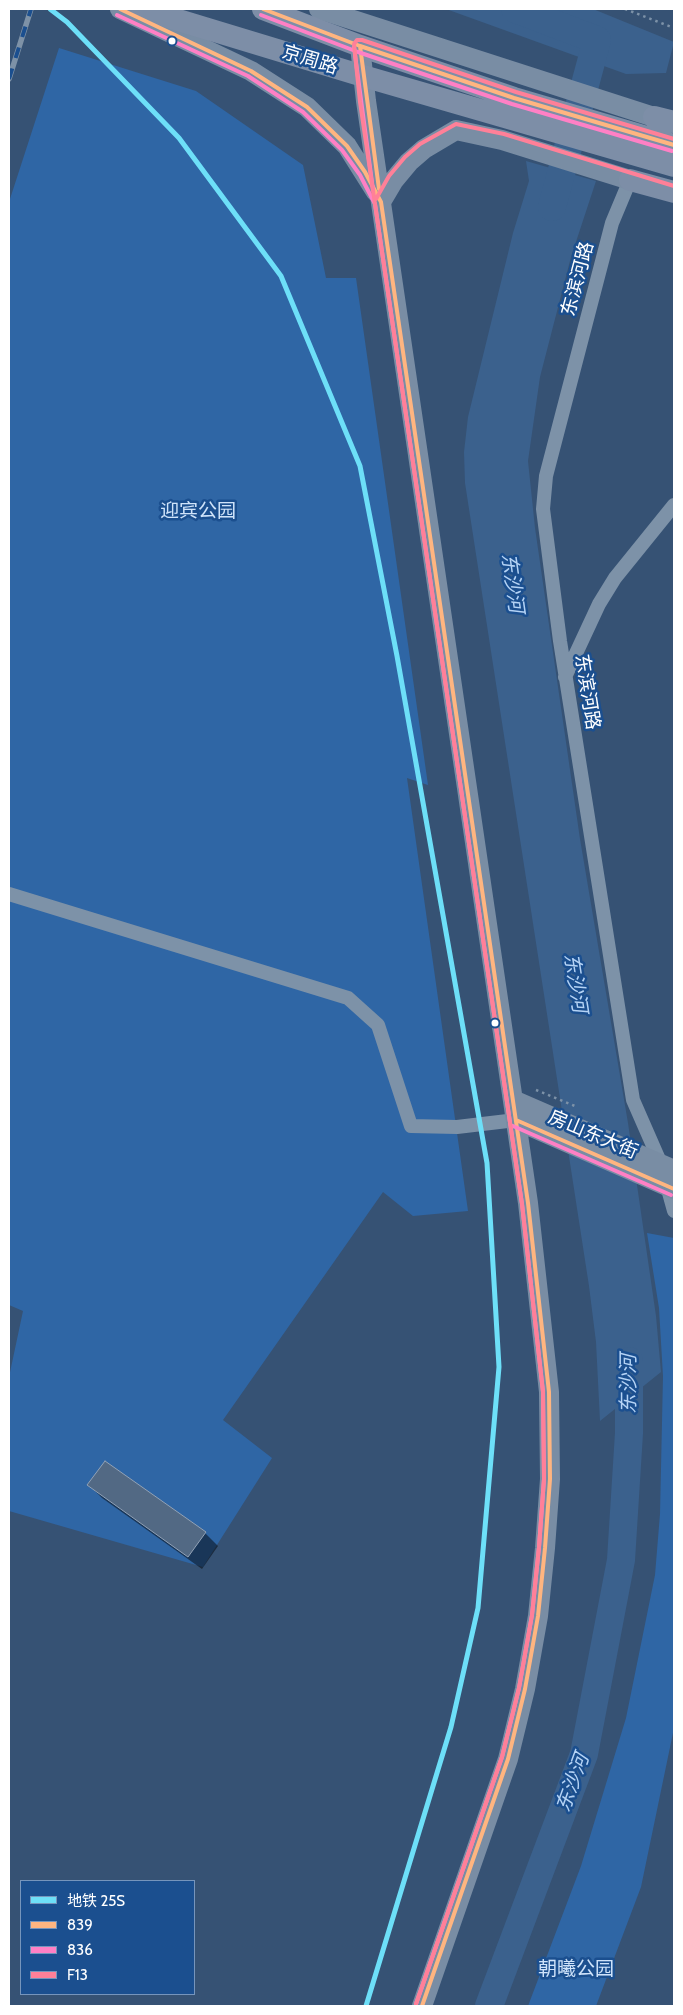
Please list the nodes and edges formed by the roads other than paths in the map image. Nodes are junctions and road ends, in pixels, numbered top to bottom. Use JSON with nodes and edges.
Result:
{"nodes":[{"id":1,"x":120,"y":9,"type":"edge"},
{"id":2,"x":142,"y":9,"type":"edge"},
{"id":3,"x":263,"y":9,"type":"edge"},
{"id":4,"x":319,"y":9,"type":"edge"},
{"id":5,"x":360,"y":46,"type":"junction"},
{"id":6,"x":363,"y":76,"type":"junction"},
{"id":7,"x":504,"y":110,"type":"junction"},
{"id":8,"x":664,"y":120,"type":"edge"},
{"id":9,"x":456,"y":130,"type":"junction"},
{"id":10,"x":658,"y":142,"type":"edge"},
{"id":11,"x":674,"y":166,"type":"edge"},
{"id":12,"x":630,"y":180,"type":"junction"},
{"id":13,"x":674,"y":192,"type":"edge"},
{"id":14,"x":382,"y":202,"type":"junction"},
{"id":15,"x":674,"y":504,"type":"edge"},
{"id":16,"x":565,"y":677,"type":"junction"},
{"id":17,"x":9,"y":894,"type":"edge"},
{"id":18,"x":513,"y":1100,"type":"junction"},
{"id":19,"x":516,"y":1120,"type":"junction"},
{"id":20,"x":542,"y":1122,"type":"junction"},
{"id":21,"x":669,"y":1177,"type":"edge"},
{"id":22,"x":674,"y":1211,"type":"edge"},
{"id":23,"x":422,"y":2006,"type":"edge"}],
"edges":[{"from":1,"to":14,"type":"main road"},
{"from":2,"to":6,"type":"main road","name":"京周路"},
{"from":3,"to":5,"type":"main road","name":"京周路"},
{"from":4,"to":8,"type":"main road"},
{"from":5,"to":6,"type":"main road"},
{"from":5,"to":7,"type":"main road","name":"京周路"},
{"from":6,"to":7,"type":"main road","name":"京周路"},
{"from":6,"to":14,"type":"main road"},
{"from":7,"to":9,"type":"main road"},
{"from":7,"to":10,"type":"main road"},
{"from":9,"to":12,"type":"main road"},
{"from":9,"to":14,"type":"main road"},
{"from":10,"to":11,"type":"main road"},
{"from":12,"to":13,"type":"main road"},
{"from":12,"to":16,"type":"street","name":"东滨河路"},
{"from":14,"to":18,"type":"main road"},
{"from":15,"to":16,"type":"street"},
{"from":16,"to":21,"type":"street","name":"东滨河路"},
{"from":17,"to":19,"type":"street"},
{"from":18,"to":19,"type":"main road"},
{"from":18,"to":20,"type":"main road","name":"房山东大街"},
{"from":19,"to":20,"type":"main road","name":"房山东大街"},
{"from":19,"to":23,"type":"main road"},
{"from":20,"to":21,"type":"main road","name":"房山东大街"},
{"from":20,"to":21,"type":"main road","name":"房山东大街"},
{"from":21,"to":22,"type":"street","name":"东滨河路"}]}
